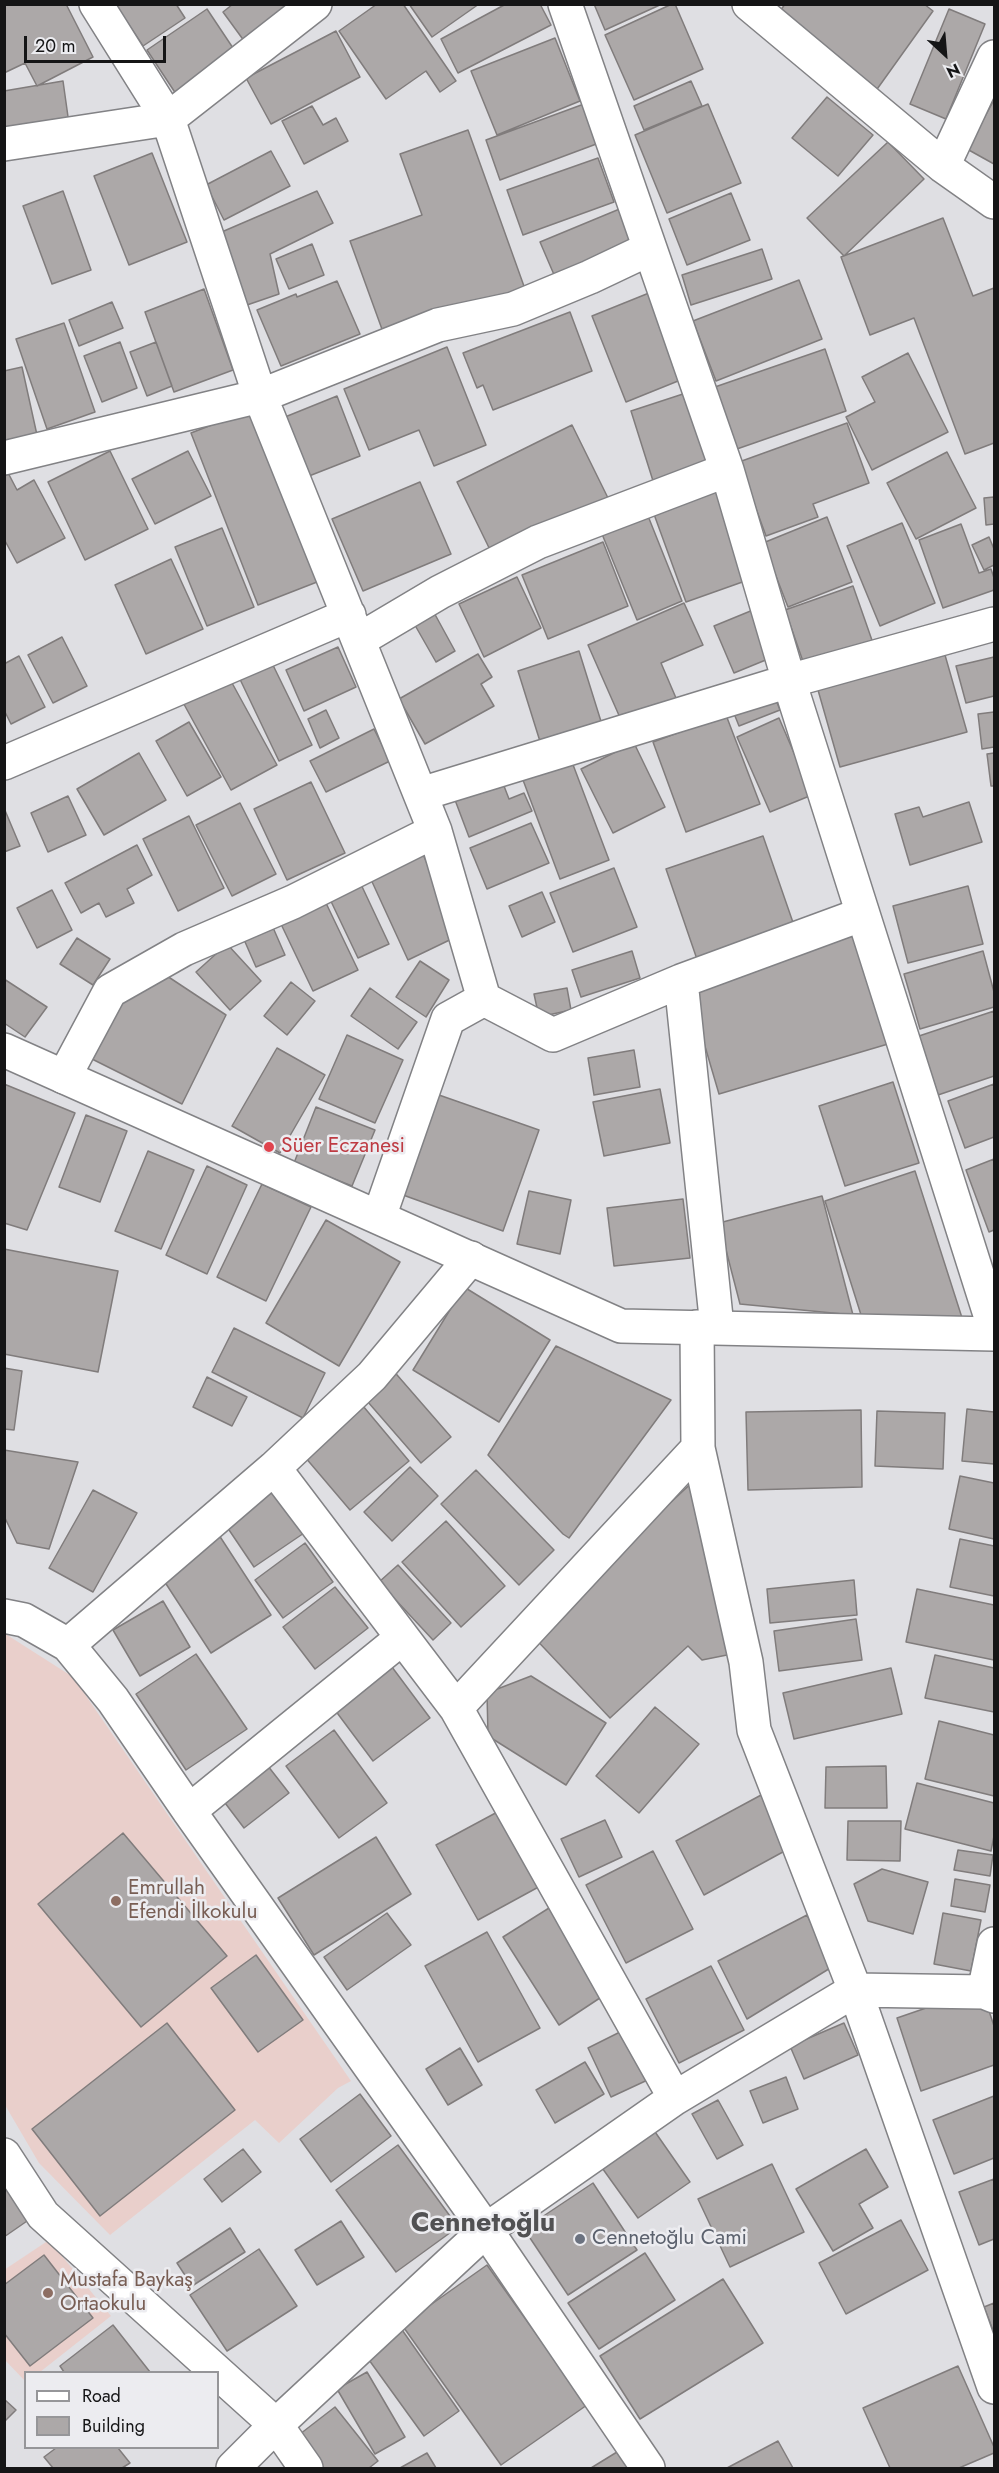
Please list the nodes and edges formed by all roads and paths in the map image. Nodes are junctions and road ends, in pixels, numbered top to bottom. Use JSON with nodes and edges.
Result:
{"nodes":[{"id":1,"x":96,"y":4,"type":"edge"},
{"id":2,"x":315,"y":4,"type":"edge"},
{"id":3,"x":749,"y":4,"type":"edge"},
{"id":4,"x":569,"y":6,"type":"edge"},
{"id":5,"x":994,"y":57,"type":"edge"},
{"id":6,"x":168,"y":119,"type":"junction"},
{"id":7,"x":4,"y":144,"type":"edge"},
{"id":8,"x":943,"y":166,"type":"junction"},
{"id":9,"x":994,"y":202,"type":"edge"},
{"id":10,"x":650,"y":249,"type":"junction"},
{"id":11,"x":260,"y":396,"type":"junction"},
{"id":12,"x":4,"y":458,"type":"edge"},
{"id":13,"x":727,"y":470,"type":"junction"},
{"id":14,"x":994,"y":624,"type":"edge"},
{"id":15,"x":354,"y":628,"type":"junction"},
{"id":16,"x":789,"y":681,"type":"junction"},
{"id":17,"x":4,"y":763,"type":"edge"},
{"id":18,"x":421,"y":794,"type":"junction"},
{"id":19,"x":435,"y":831,"type":"junction"},
{"id":20,"x":863,"y":914,"type":"junction"},
{"id":21,"x":681,"y":981,"type":"junction"},
{"id":22,"x":484,"y":999,"type":"junction"},
{"id":23,"x":4,"y":1050,"type":"edge"},
{"id":24,"x":64,"y":1077,"type":"junction"},
{"id":25,"x":379,"y":1218,"type":"junction"},
{"id":26,"x":471,"y":1258,"type":"junction"},
{"id":27,"x":707,"y":1327,"type":"junction"},
{"id":28,"x":994,"y":1327,"type":"edge"},
{"id":29,"x":994,"y":1335,"type":"edge"},
{"id":30,"x":698,"y":1448,"type":"junction"},
{"id":31,"x":274,"y":1468,"type":"junction"},
{"id":32,"x":4,"y":1616,"type":"edge"},
{"id":33,"x":402,"y":1638,"type":"junction"},
{"id":34,"x":68,"y":1645,"type":"junction"},
{"id":35,"x":456,"y":1708,"type":"junction"},
{"id":36,"x":189,"y":1811,"type":"junction"},
{"id":37,"x":994,"y":1944,"type":"edge"},
{"id":38,"x":855,"y":1990,"type":"junction"},
{"id":39,"x":989,"y":1994,"type":"edge"},
{"id":40,"x":675,"y":2098,"type":"junction"},
{"id":41,"x":4,"y":2156,"type":"edge"},
{"id":42,"x":486,"y":2230,"type":"junction"},
{"id":43,"x":216,"y":2371,"type":"edge"},
{"id":44,"x":219,"y":2374,"type":"edge"},
{"id":45,"x":994,"y":2387,"type":"edge"},
{"id":46,"x":276,"y":2425,"type":"junction"},
{"id":47,"x":233,"y":2469,"type":"edge"},
{"id":48,"x":306,"y":2469,"type":"edge"},
{"id":49,"x":648,"y":2469,"type":"edge"}],
"edges":[{"from":1,"to":6,"type":"street"},
{"from":2,"to":6,"type":"street"},
{"from":3,"to":8,"type":"street"},
{"from":4,"to":10,"type":"street"},
{"from":5,"to":8,"type":"street"},
{"from":6,"to":7,"type":"street"},
{"from":6,"to":11,"type":"street"},
{"from":8,"to":9,"type":"street"},
{"from":10,"to":11,"type":"street"},
{"from":10,"to":13,"type":"street"},
{"from":11,"to":12,"type":"street"},
{"from":11,"to":15,"type":"street"},
{"from":13,"to":15,"type":"street"},
{"from":13,"to":16,"type":"street"},
{"from":14,"to":16,"type":"street"},
{"from":15,"to":17,"type":"street"},
{"from":15,"to":18,"type":"street"},
{"from":16,"to":18,"type":"street"},
{"from":16,"to":20,"type":"street"},
{"from":18,"to":19,"type":"street"},
{"from":19,"to":22,"type":"street"},
{"from":19,"to":24,"type":"street"},
{"from":20,"to":21,"type":"street"},
{"from":20,"to":28,"type":"street"},
{"from":21,"to":22,"type":"street"},
{"from":21,"to":27,"type":"street"},
{"from":22,"to":25,"type":"street"},
{"from":23,"to":24,"type":"street"},
{"from":24,"to":25,"type":"street"},
{"from":25,"to":26,"type":"street"},
{"from":26,"to":27,"type":"street"},
{"from":26,"to":31,"type":"street"},
{"from":27,"to":29,"type":"street"},
{"from":27,"to":30,"type":"street"},
{"from":30,"to":35,"type":"street"},
{"from":30,"to":38,"type":"street"},
{"from":31,"to":33,"type":"street"},
{"from":31,"to":34,"type":"street"},
{"from":32,"to":34,"type":"street"},
{"from":33,"to":35,"type":"street"},
{"from":33,"to":36,"type":"street"},
{"from":34,"to":36,"type":"street"},
{"from":35,"to":40,"type":"street"},
{"from":36,"to":42,"type":"street"},
{"from":37,"to":39,"type":"street"},
{"from":38,"to":39,"type":"street"},
{"from":38,"to":40,"type":"street"},
{"from":38,"to":45,"type":"street"},
{"from":40,"to":42,"type":"street"},
{"from":41,"to":43,"type":"street"},
{"from":42,"to":46,"type":"street"},
{"from":42,"to":49,"type":"street"},
{"from":44,"to":46,"type":"street"},
{"from":46,"to":47,"type":"street"},
{"from":46,"to":48,"type":"street"}]}
